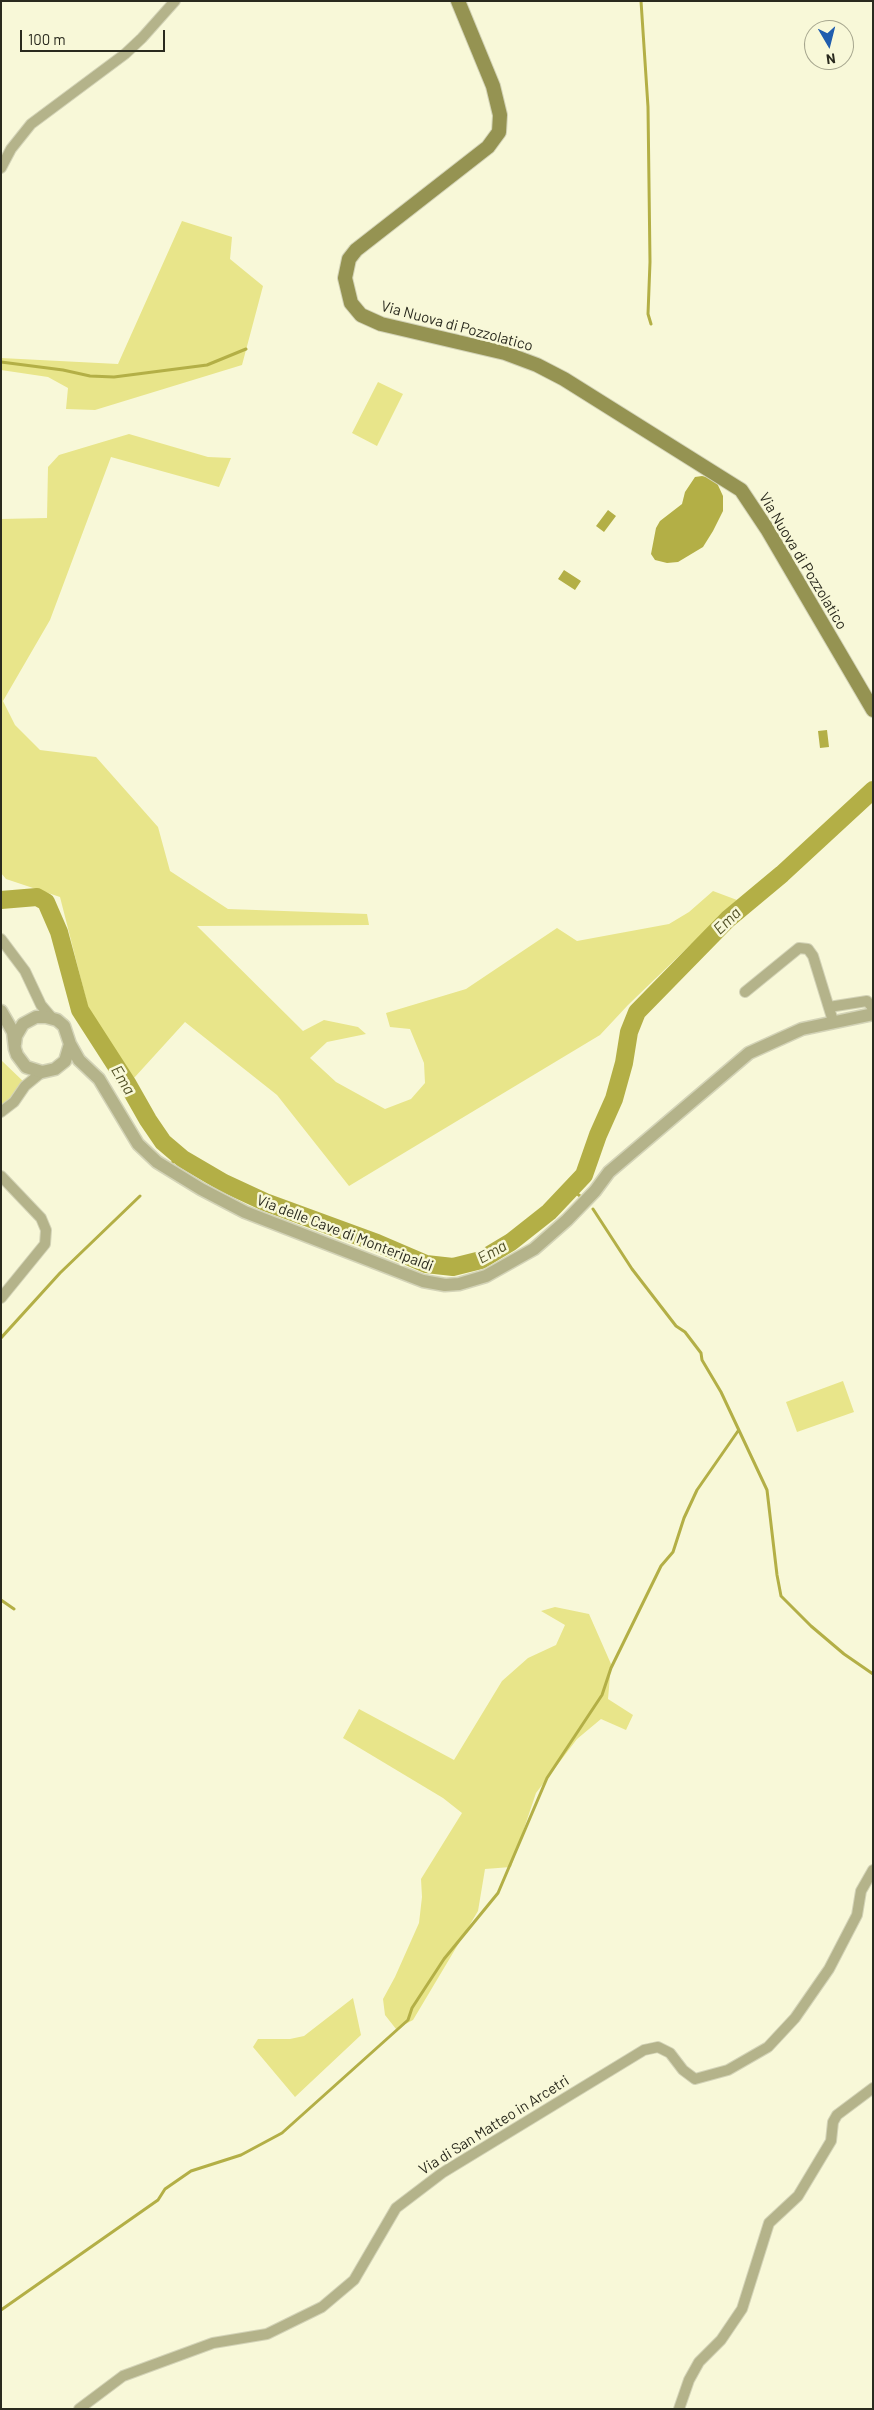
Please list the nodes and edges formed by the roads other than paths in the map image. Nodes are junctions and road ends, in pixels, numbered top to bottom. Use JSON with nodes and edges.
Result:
{"nodes":[{"id":1,"x":175,"y":1,"type":"edge"},
{"id":2,"x":458,"y":1,"type":"edge"},
{"id":3,"x":1,"y":168,"type":"edge"},
{"id":4,"x":873,"y":710,"type":"edge"},
{"id":5,"x":1,"y":939,"type":"edge"},
{"id":6,"x":745,"y":992,"type":"dead end"},
{"id":7,"x":36,"y":995,"type":"junction"},
{"id":8,"x":829,"y":1007,"type":"junction"},
{"id":9,"x":873,"y":1008,"type":"edge"},
{"id":10,"x":1,"y":1010,"type":"edge"},
{"id":11,"x":873,"y":1014,"type":"edge"},
{"id":12,"x":52,"y":1018,"type":"junction"},
{"id":13,"x":833,"y":1021,"type":"junction"},
{"id":14,"x":26,"y":1022,"type":"junction"},
{"id":15,"x":15,"y":1044,"type":"junction"},
{"id":16,"x":70,"y":1044,"type":"junction"},
{"id":17,"x":65,"y":1061,"type":"junction"},
{"id":18,"x":86,"y":1066,"type":"junction"},
{"id":19,"x":26,"y":1067,"type":"junction"},
{"id":20,"x":42,"y":1072,"type":"junction"},
{"id":21,"x":25,"y":1086,"type":"junction"},
{"id":22,"x":1,"y":1112,"type":"edge"},
{"id":23,"x":1,"y":1176,"type":"edge"},
{"id":24,"x":1,"y":1298,"type":"edge"},
{"id":25,"x":873,"y":1870,"type":"edge"},
{"id":26,"x":873,"y":2088,"type":"edge"},
{"id":27,"x":79,"y":2409,"type":"edge"},
{"id":28,"x":679,"y":2409,"type":"edge"}],
"edges":[{"from":1,"to":3,"type":"street"},
{"from":2,"to":4,"type":"main road","name":"Via Nuova di Pozzolatico"},
{"from":5,"to":7,"type":"street"},
{"from":6,"to":8,"type":"street"},
{"from":7,"to":12,"type":"street"},
{"from":7,"to":14,"type":"street"},
{"from":8,"to":9,"type":"street"},
{"from":8,"to":13,"type":"street"},
{"from":10,"to":14,"type":"street"},
{"from":10,"to":15,"type":"street"},
{"from":11,"to":13,"type":"street","name":"Via delle Cave di Monteripaldi"},
{"from":12,"to":14,"type":"street"},
{"from":12,"to":16,"type":"street","name":"Via delle Cave di Monteripaldi"},
{"from":13,"to":18,"type":"street","name":"Via delle Cave di Monteripaldi"},
{"from":14,"to":15,"type":"street"},
{"from":15,"to":19,"type":"street"},
{"from":16,"to":17,"type":"street"},
{"from":16,"to":18,"type":"street","name":"Via delle Cave di Monteripaldi"},
{"from":17,"to":18,"type":"street"},
{"from":17,"to":20,"type":"street"},
{"from":19,"to":20,"type":"street"},
{"from":19,"to":21,"type":"street"},
{"from":20,"to":21,"type":"street"},
{"from":21,"to":22,"type":"street"},
{"from":23,"to":24,"type":"street"},
{"from":25,"to":27,"type":"street","name":"Via di San Matteo in Arcetri"},
{"from":26,"to":28,"type":"street"}]}
